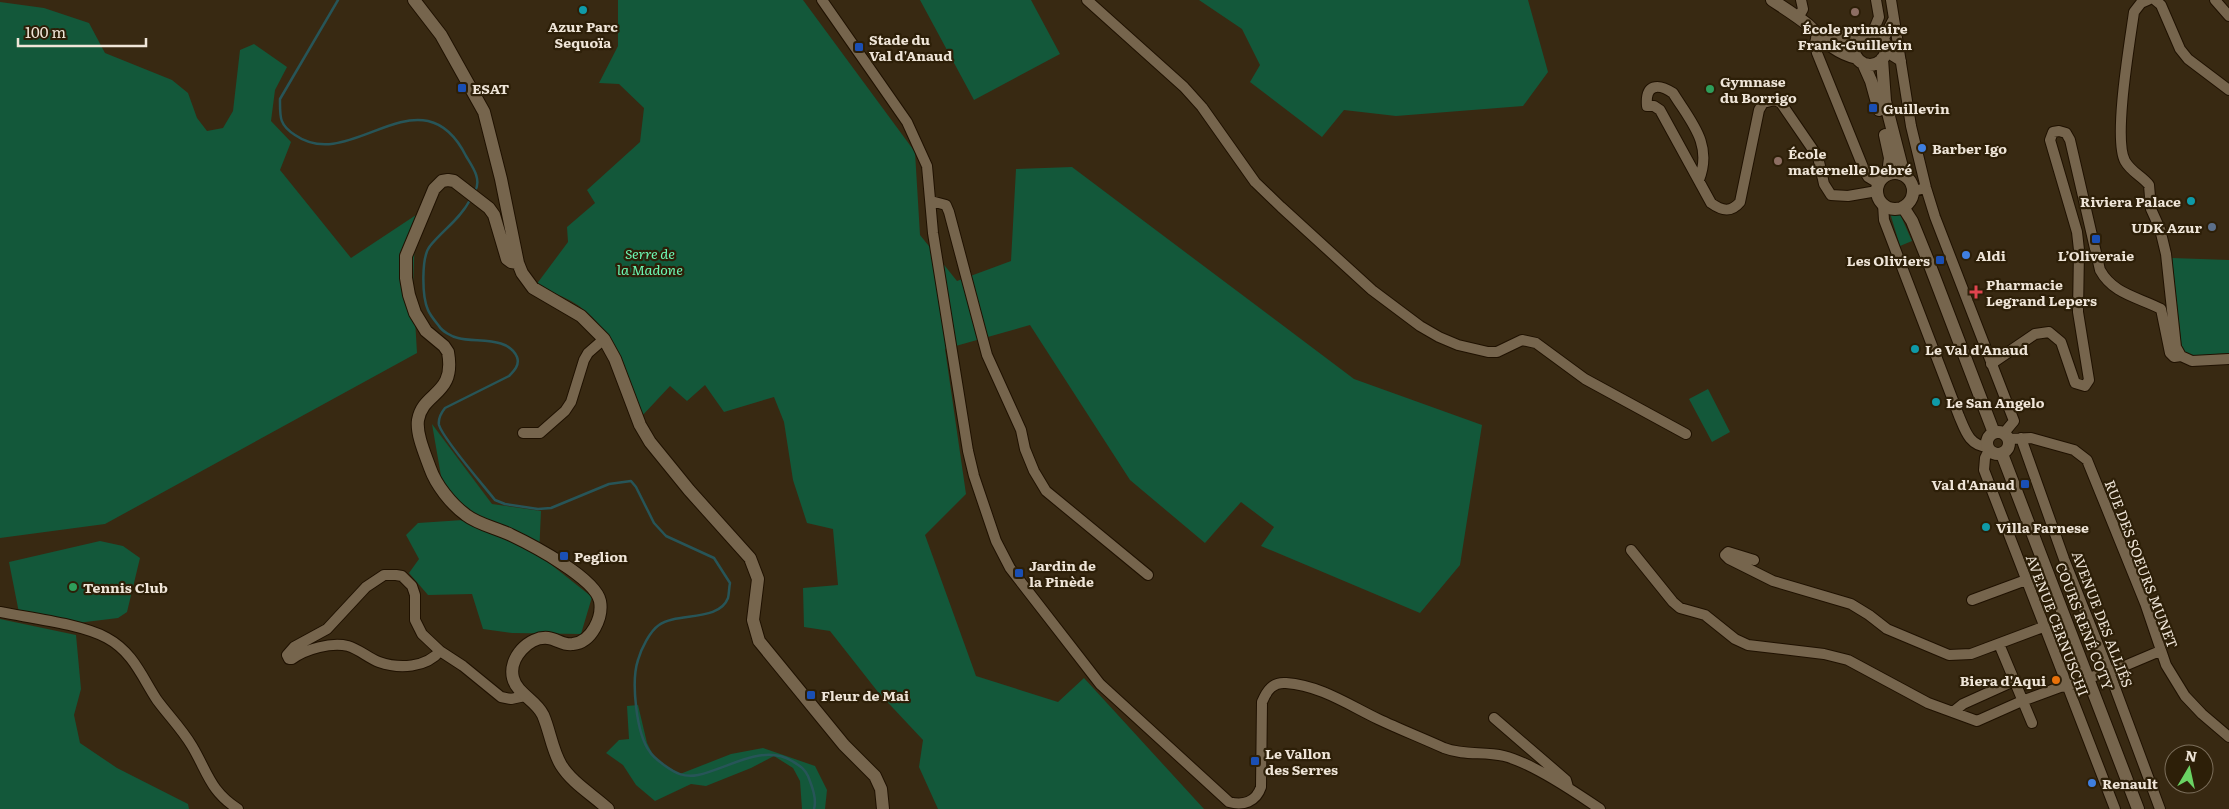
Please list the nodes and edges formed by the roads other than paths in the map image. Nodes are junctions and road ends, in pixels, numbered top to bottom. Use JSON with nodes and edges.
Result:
{"nodes":[{"id":1,"x":414,"y":0,"type":"edge"},
{"id":2,"x":822,"y":0,"type":"edge"},
{"id":3,"x":1087,"y":0,"type":"edge"},
{"id":4,"x":1772,"y":0,"type":"edge"},
{"id":5,"x":1801,"y":0,"type":"edge"},
{"id":6,"x":1876,"y":0,"type":"edge"},
{"id":7,"x":1891,"y":0,"type":"edge"},
{"id":8,"x":2148,"y":0,"type":"edge"},
{"id":9,"x":2155,"y":0,"type":"edge"},
{"id":10,"x":2216,"y":0,"type":"edge"},
{"id":11,"x":2229,"y":16,"type":"edge"},
{"id":12,"x":1893,"y":20,"type":"junction"},
{"id":13,"x":1803,"y":21,"type":"junction"},
{"id":14,"x":1817,"y":35,"type":"junction"},
{"id":15,"x":1876,"y":44,"type":"junction"},
{"id":16,"x":1860,"y":60,"type":"junction"},
{"id":17,"x":1901,"y":61,"type":"junction"},
{"id":18,"x":2229,"y":90,"type":"edge"},
{"id":19,"x":1888,"y":174,"type":"junction"},
{"id":20,"x":1904,"y":175,"type":"junction"},
{"id":21,"x":1699,"y":180,"type":"junction"},
{"id":22,"x":1877,"y":187,"type":"junction"},
{"id":23,"x":1926,"y":188,"type":"junction"},
{"id":24,"x":1913,"y":190,"type":"junction"},
{"id":25,"x":931,"y":201,"type":"junction"},
{"id":26,"x":1882,"y":204,"type":"junction"},
{"id":27,"x":1903,"y":207,"type":"junction"},
{"id":28,"x":518,"y":263,"type":"junction"},
{"id":29,"x":604,"y":340,"type":"junction"},
{"id":30,"x":2181,"y":356,"type":"junction"},
{"id":31,"x":2229,"y":359,"type":"edge"},
{"id":32,"x":1991,"y":364,"type":"junction"},
{"id":33,"x":523,"y":433,"type":"dead end"},
{"id":34,"x":1686,"y":434,"type":"dead end"},
{"id":35,"x":2007,"y":436,"type":"junction"},
{"id":36,"x":1988,"y":448,"type":"junction"},
{"id":37,"x":2002,"y":454,"type":"junction"},
{"id":38,"x":1631,"y":550,"type":"dead end"},
{"id":39,"x":1754,"y":560,"type":"dead end"},
{"id":40,"x":1148,"y":575,"type":"dead end"},
{"id":41,"x":2026,"y":580,"type":"junction"},
{"id":42,"x":1972,"y":600,"type":"dead end"},
{"id":43,"x":0,"y":612,"type":"edge"},
{"id":44,"x":2043,"y":627,"type":"junction"},
{"id":45,"x":1999,"y":644,"type":"junction"},
{"id":46,"x":440,"y":650,"type":"junction"},
{"id":47,"x":2160,"y":651,"type":"junction"},
{"id":48,"x":2112,"y":671,"type":"junction"},
{"id":49,"x":2088,"y":678,"type":"junction"},
{"id":50,"x":2014,"y":681,"type":"junction"},
{"id":51,"x":2066,"y":686,"type":"junction"},
{"id":52,"x":525,"y":696,"type":"junction"},
{"id":53,"x":2022,"y":701,"type":"junction"},
{"id":54,"x":1953,"y":712,"type":"junction"},
{"id":55,"x":1494,"y":718,"type":"dead end"},
{"id":56,"x":2032,"y":723,"type":"dead end"},
{"id":57,"x":2229,"y":737,"type":"edge"},
{"id":58,"x":1568,"y":787,"type":"junction"},
{"id":59,"x":238,"y":809,"type":"edge"},
{"id":60,"x":608,"y":809,"type":"edge"},
{"id":61,"x":883,"y":809,"type":"edge"},
{"id":62,"x":1600,"y":809,"type":"edge"},
{"id":63,"x":2115,"y":809,"type":"edge"},
{"id":64,"x":2138,"y":809,"type":"edge"},
{"id":65,"x":2160,"y":809,"type":"edge"}],
"edges":[{"from":1,"to":28,"type":"street"},
{"from":2,"to":25,"type":"street"},
{"from":3,"to":34,"type":"street"},
{"from":4,"to":13,"type":"street"},
{"from":5,"to":13,"type":"street"},
{"from":6,"to":15,"type":"street"},
{"from":7,"to":12,"type":"street"},
{"from":8,"to":30,"type":"street"},
{"from":9,"to":18,"type":"street"},
{"from":10,"to":11,"type":"street"},
{"from":12,"to":15,"type":"street"},
{"from":12,"to":17,"type":"street"},
{"from":13,"to":14,"type":"street"},
{"from":14,"to":15,"type":"street"},
{"from":14,"to":16,"type":"street"},
{"from":14,"to":22,"type":"street"},
{"from":15,"to":16,"type":"street"},
{"from":15,"to":16,"type":"street"},
{"from":15,"to":17,"type":"street"},
{"from":15,"to":20,"type":"street"},
{"from":16,"to":19,"type":"street"},
{"from":17,"to":23,"type":"street"},
{"from":19,"to":20,"type":"street"},
{"from":19,"to":22,"type":"street"},
{"from":20,"to":24,"type":"street"},
{"from":21,"to":21,"type":"street"},
{"from":21,"to":22,"type":"street"},
{"from":22,"to":26,"type":"street"},
{"from":23,"to":24,"type":"street"},
{"from":23,"to":32,"type":"street"},
{"from":24,"to":27,"type":"street"},
{"from":25,"to":40,"type":"street"},
{"from":25,"to":58,"type":"street"},
{"from":26,"to":27,"type":"street"},
{"from":26,"to":36,"type":"street"},
{"from":27,"to":35,"type":"street"},
{"from":28,"to":29,"type":"street"},
{"from":28,"to":52,"type":"street"},
{"from":29,"to":33,"type":"street"},
{"from":29,"to":61,"type":"street"},
{"from":30,"to":31,"type":"street"},
{"from":30,"to":32,"type":"street"},
{"from":32,"to":35,"type":"street"},
{"from":35,"to":36,"type":"street"},
{"from":35,"to":37,"type":"street"},
{"from":35,"to":47,"type":"street","name":"RUE DES SOEURS MUNET"},
{"from":35,"to":48,"type":"street","name":"AVENUE DES ALLIÉS"},
{"from":36,"to":37,"type":"street"},
{"from":36,"to":41,"type":"street","name":"AVENUE CERNUSCHI"},
{"from":37,"to":49,"type":"street","name":"COURS RENÉ COTY"},
{"from":38,"to":54,"type":"street"},
{"from":39,"to":45,"type":"street"},
{"from":41,"to":42,"type":"street"},
{"from":41,"to":44,"type":"street","name":"AVENUE CERNUSCHI"},
{"from":43,"to":59,"type":"street"},
{"from":44,"to":45,"type":"street"},
{"from":44,"to":51,"type":"street","name":"AVENUE CERNUSCHI"},
{"from":45,"to":50,"type":"street"},
{"from":46,"to":46,"type":"street"},
{"from":46,"to":52,"type":"street"},
{"from":47,"to":48,"type":"street"},
{"from":47,"to":57,"type":"street","name":"RUE DES SOEURS MUNET"},
{"from":48,"to":49,"type":"street"},
{"from":48,"to":65,"type":"street","name":"AVENUE DES ALLIÉS"},
{"from":49,"to":51,"type":"street"},
{"from":49,"to":64,"type":"street","name":"COURS RENÉ COTY"},
{"from":50,"to":53,"type":"street"},
{"from":50,"to":54,"type":"street"},
{"from":51,"to":53,"type":"street"},
{"from":51,"to":63,"type":"street","name":"AVENUE CERNUSCHI"},
{"from":52,"to":60,"type":"street"},
{"from":53,"to":54,"type":"street"},
{"from":53,"to":56,"type":"street"},
{"from":55,"to":58,"type":"street"},
{"from":58,"to":62,"type":"street"}]}
